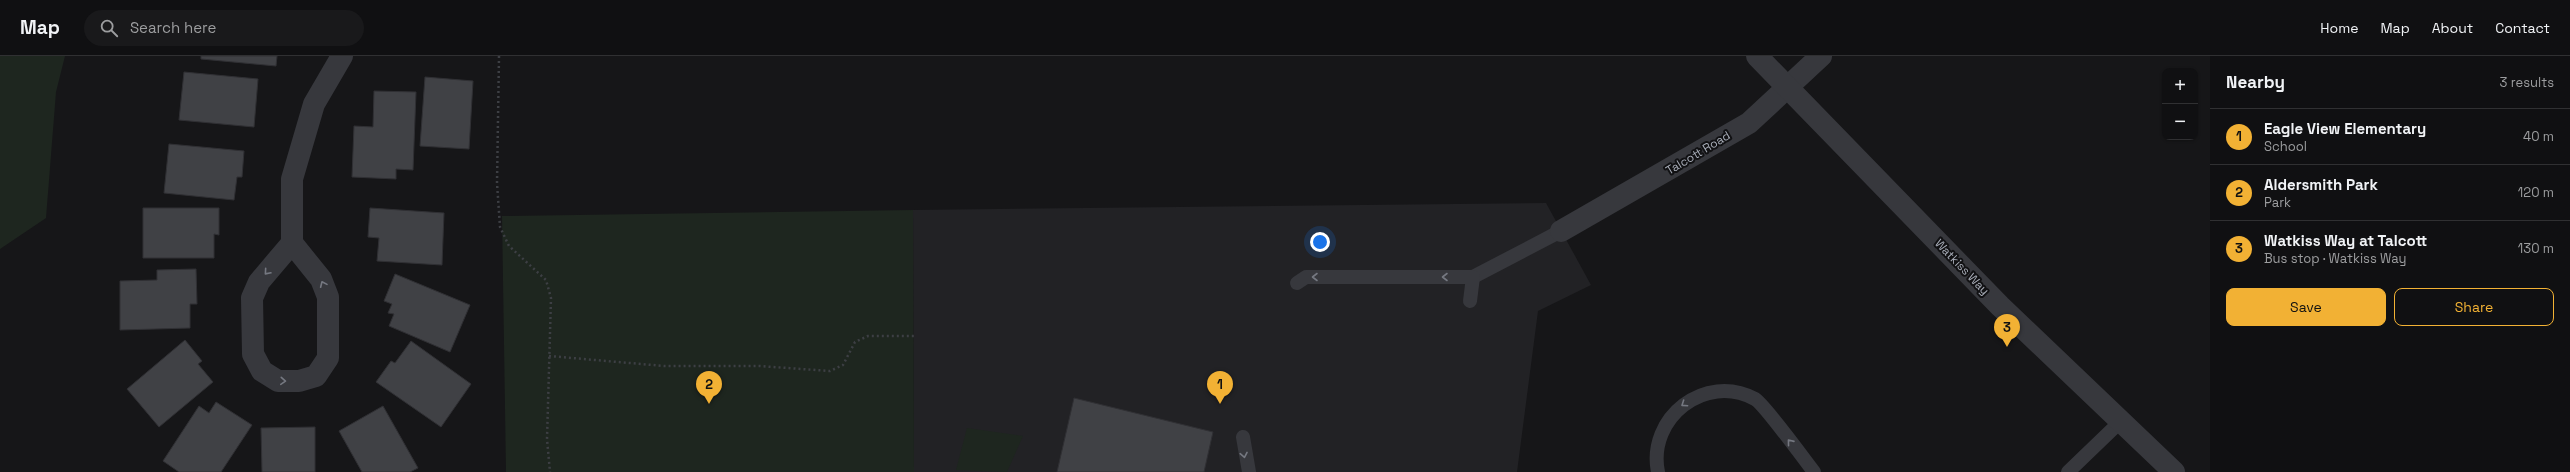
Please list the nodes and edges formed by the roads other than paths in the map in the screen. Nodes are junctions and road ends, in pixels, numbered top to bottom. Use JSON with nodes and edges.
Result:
{"nodes":[{"id":1,"x":342,"y":56,"type":"edge"},
{"id":2,"x":1757,"y":56,"type":"edge"},
{"id":3,"x":1821,"y":56,"type":"edge"},
{"id":4,"x":1788,"y":88,"type":"junction"},
{"id":5,"x":1561,"y":231,"type":"joint"},
{"id":6,"x":292,"y":243,"type":"junction"},
{"id":7,"x":1473,"y":277,"type":"junction"},
{"id":8,"x":1297,"y":283,"type":"dead end"},
{"id":9,"x":1470,"y":301,"type":"dead end"},
{"id":10,"x":2121,"y":421,"type":"junction"},
{"id":11,"x":1243,"y":437,"type":"dead end"},
{"id":12,"x":1249,"y":472,"type":"edge"},
{"id":13,"x":1658,"y":472,"type":"edge"},
{"id":14,"x":1814,"y":472,"type":"edge"},
{"id":15,"x":2068,"y":472,"type":"edge"},
{"id":16,"x":2174,"y":472,"type":"edge"}],
"edges":[{"from":1,"to":6,"type":"street"},
{"from":2,"to":4,"type":"street","name":"Watkiss Way"},
{"from":3,"to":4,"type":"street","name":"Talcott Road"},
{"from":4,"to":5,"type":"street","name":"Talcott Road"},
{"from":4,"to":10,"type":"street","name":"Watkiss Way"},
{"from":5,"to":7,"type":"lane"},
{"from":6,"to":6,"type":"street","one_way":true},
{"from":7,"to":8,"type":"lane","one_way":true},
{"from":7,"to":9,"type":"lane"},
{"from":10,"to":15,"type":"lane"},
{"from":10,"to":16,"type":"street","name":"Watkiss Way"},
{"from":11,"to":12,"type":"lane","one_way":true},
{"from":14,"to":13,"type":"lane","one_way":true}]}
